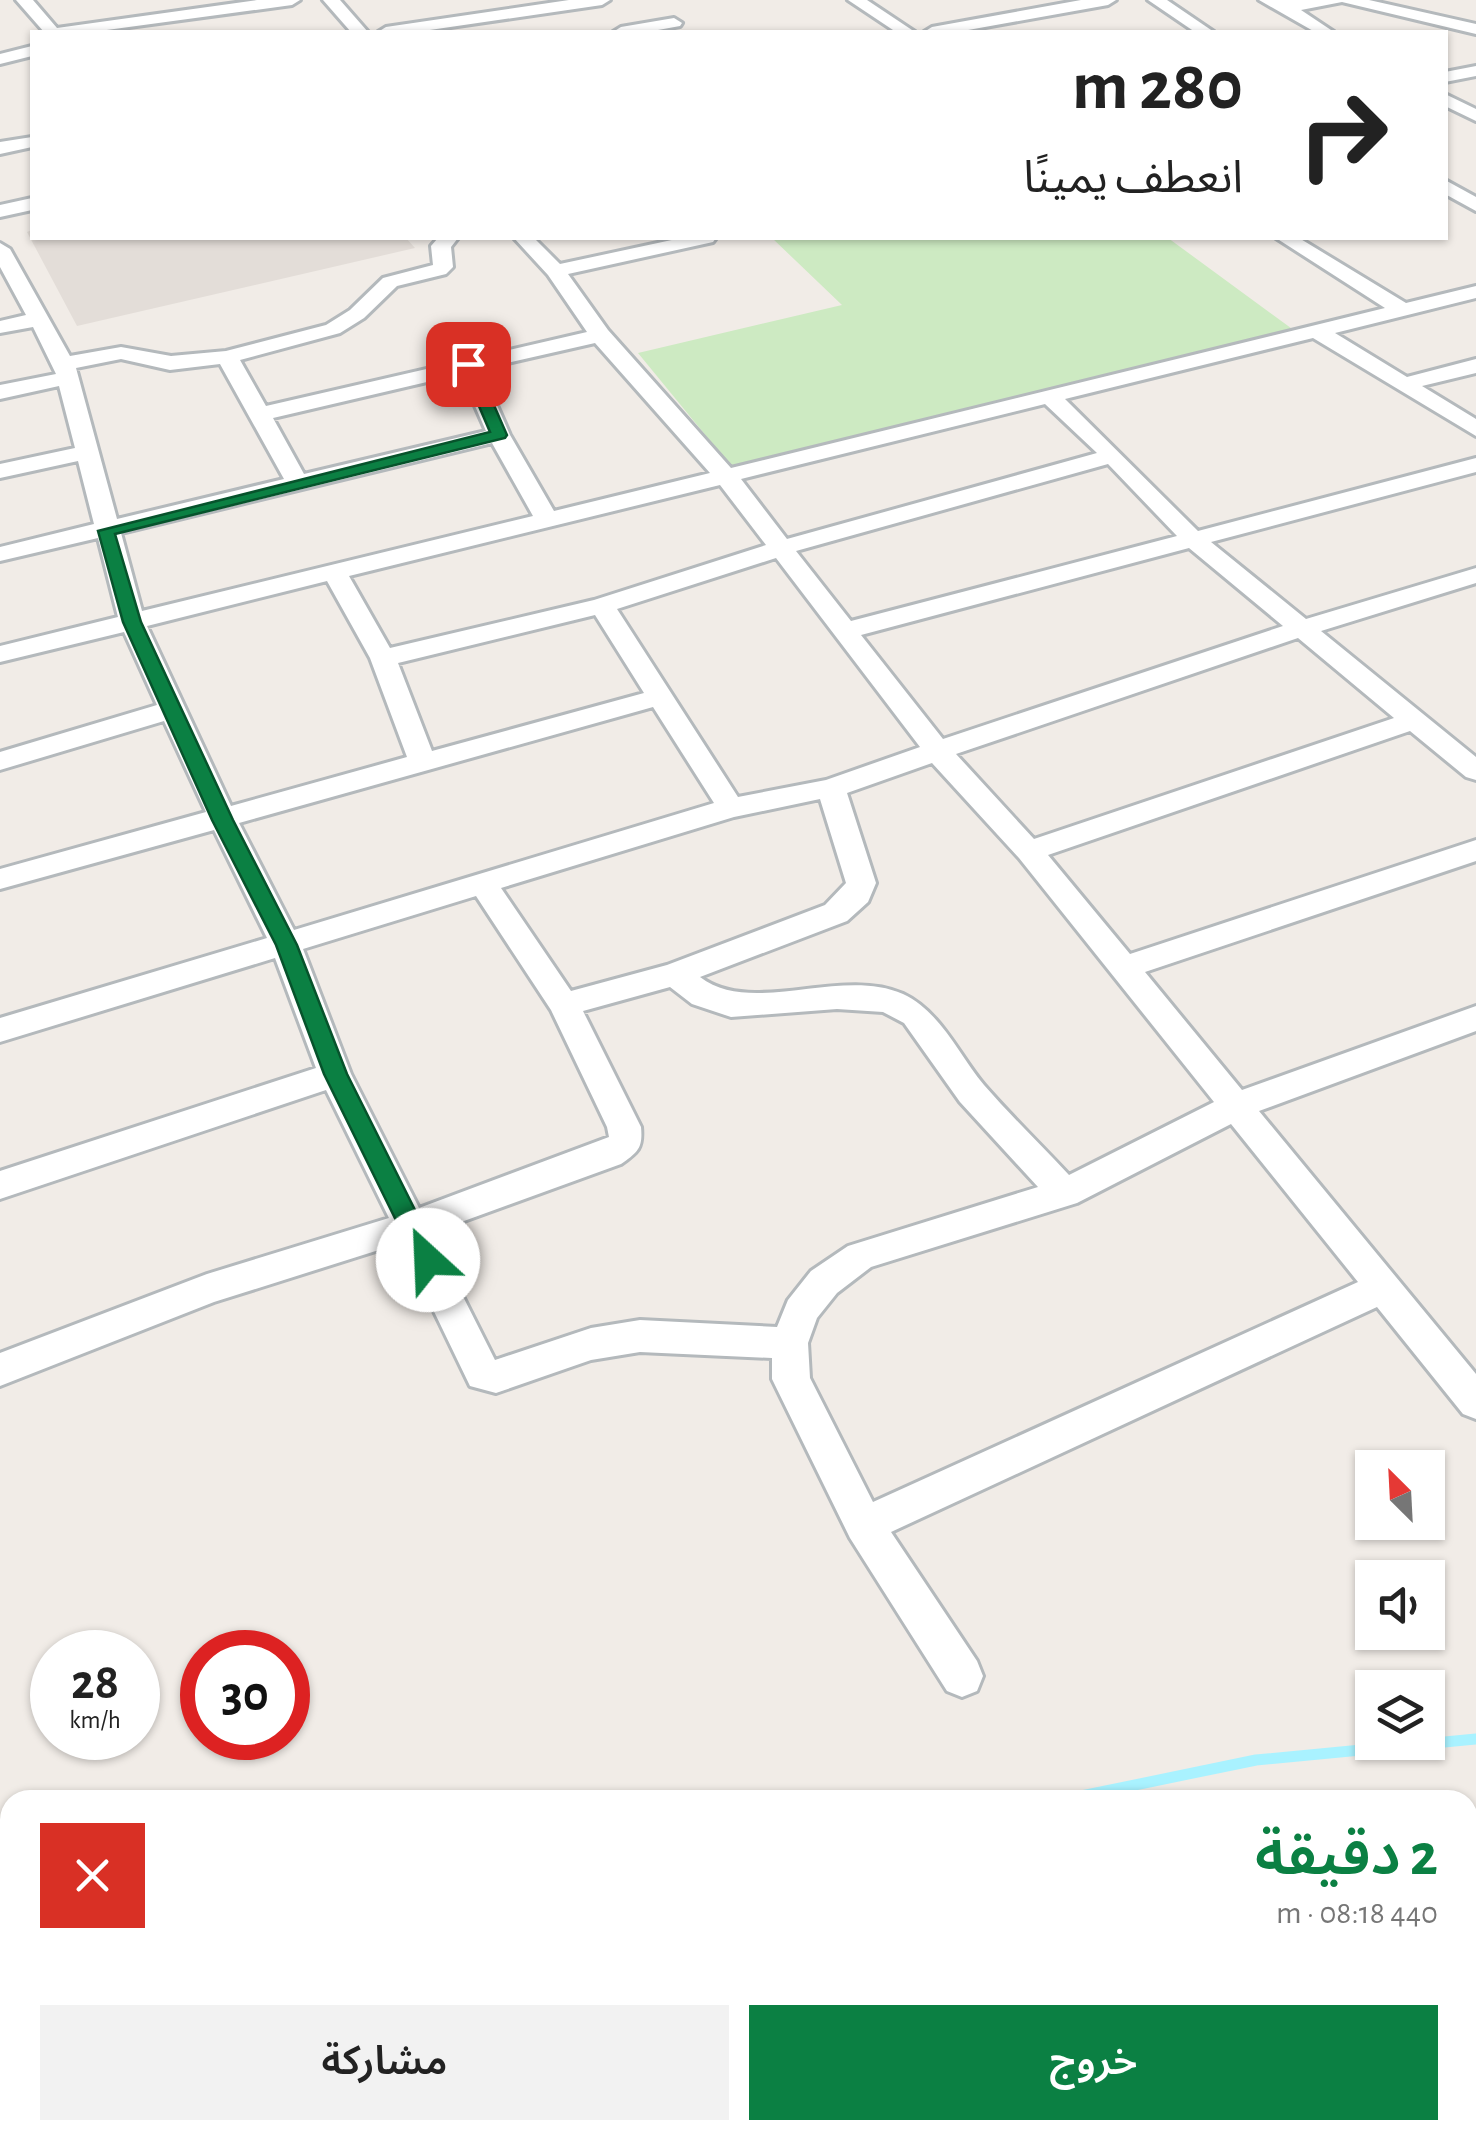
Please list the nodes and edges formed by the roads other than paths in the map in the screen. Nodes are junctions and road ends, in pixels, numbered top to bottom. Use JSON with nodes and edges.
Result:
{"nodes":[{"id":1,"x":292,"y":0,"type":"edge"},
{"id":2,"x":331,"y":0,"type":"edge"},
{"id":3,"x":602,"y":0,"type":"edge"},
{"id":4,"x":1108,"y":0,"type":"edge"},
{"id":5,"x":1156,"y":0,"type":"edge"},
{"id":6,"x":1335,"y":0,"type":"edge"},
{"id":7,"x":1348,"y":0,"type":"edge"},
{"id":8,"x":28,"y":1,"type":"edge"},
{"id":9,"x":1273,"y":2,"type":"edge"},
{"id":10,"x":871,"y":5,"type":"edge"},
{"id":11,"x":673,"y":22,"type":"edge"},
{"id":12,"x":1470,"y":28,"type":"edge"},
{"id":13,"x":50,"y":30,"type":"edge"},
{"id":14,"x":74,"y":30,"type":"edge"},
{"id":15,"x":358,"y":30,"type":"edge"},
{"id":16,"x":400,"y":30,"type":"edge"},
{"id":17,"x":632,"y":30,"type":"edge"},
{"id":18,"x":904,"y":30,"type":"edge"},
{"id":19,"x":943,"y":30,"type":"edge"},
{"id":20,"x":1195,"y":30,"type":"edge"},
{"id":21,"x":1322,"y":30,"type":"edge"},
{"id":22,"x":30,"y":36,"type":"edge"},
{"id":23,"x":0,"y":41,"type":"edge"},
{"id":24,"x":30,"y":51,"type":"edge"},
{"id":25,"x":0,"y":59,"type":"edge"},
{"id":26,"x":1476,"y":71,"type":"edge"},
{"id":27,"x":1448,"y":76,"type":"edge"},
{"id":28,"x":1448,"y":101,"type":"edge"},
{"id":29,"x":1476,"y":116,"type":"edge"},
{"id":30,"x":30,"y":142,"type":"edge"},
{"id":31,"x":0,"y":148,"type":"edge"},
{"id":32,"x":1448,"y":188,"type":"edge"},
{"id":33,"x":30,"y":204,"type":"edge"},
{"id":34,"x":1476,"y":205,"type":"edge"},
{"id":35,"x":0,"y":211,"type":"edge"},
{"id":36,"x":445,"y":240,"type":"edge"},
{"id":37,"x":526,"y":240,"type":"edge"},
{"id":38,"x":697,"y":240,"type":"edge"},
{"id":39,"x":1289,"y":240,"type":"edge"},
{"id":40,"x":1,"y":257,"type":"edge"},
{"id":41,"x":555,"y":271,"type":"junction"},
{"id":42,"x":1476,"y":292,"type":"edge"},
{"id":43,"x":1404,"y":311,"type":"junction"},
{"id":44,"x":40,"y":320,"type":"junction"},
{"id":45,"x":0,"y":327,"type":"edge"},
{"id":46,"x":1318,"y":332,"type":"junction"},
{"id":47,"x":600,"y":334,"type":"junction"},
{"id":48,"x":227,"y":358,"type":"junction"},
{"id":49,"x":468,"y":364,"type":"junction"},
{"id":50,"x":1476,"y":366,"type":"edge"},
{"id":51,"x":65,"y":371,"type":"junction"},
{"id":52,"x":1405,"y":384,"type":"junction"},
{"id":53,"x":0,"y":392,"type":"edge"},
{"id":54,"x":1051,"y":398,"type":"junction"},
{"id":55,"x":258,"y":415,"type":"junction"},
{"id":56,"x":1476,"y":429,"type":"edge"},
{"id":57,"x":499,"y":435,"type":"junction"},
{"id":58,"x":85,"y":453,"type":"junction"},
{"id":59,"x":1113,"y":456,"type":"junction"},
{"id":60,"x":1476,"y":464,"type":"edge"},
{"id":61,"x":0,"y":470,"type":"edge"},
{"id":62,"x":728,"y":478,"type":"junction"},
{"id":63,"x":298,"y":484,"type":"junction"},
{"id":64,"x":546,"y":520,"type":"junction"},
{"id":65,"x":106,"y":531,"type":"junction"},
{"id":66,"x":1195,"y":541,"type":"junction"},
{"id":67,"x":781,"y":548,"type":"junction"},
{"id":68,"x":0,"y":554,"type":"edge"},
{"id":69,"x":333,"y":570,"type":"junction"},
{"id":70,"x":1476,"y":575,"type":"edge"},
{"id":71,"x":602,"y":606,"type":"junction"},
{"id":72,"x":132,"y":622,"type":"junction"},
{"id":73,"x":1303,"y":630,"type":"junction"},
{"id":74,"x":845,"y":631,"type":"junction"},
{"id":75,"x":0,"y":654,"type":"edge"},
{"id":76,"x":383,"y":658,"type":"junction"},
{"id":77,"x":659,"y":697,"type":"junction"},
{"id":78,"x":171,"y":710,"type":"junction"},
{"id":79,"x":1414,"y":720,"type":"junction"},
{"id":80,"x":938,"y":752,"type":"junction"},
{"id":81,"x":0,"y":761,"type":"edge"},
{"id":82,"x":422,"y":763,"type":"junction"},
{"id":83,"x":1476,"y":771,"type":"edge"},
{"id":84,"x":832,"y":788,"type":"junction"},
{"id":85,"x":730,"y":808,"type":"junction"},
{"id":86,"x":222,"y":820,"type":"junction"},
{"id":87,"x":1476,"y":850,"type":"edge"},
{"id":88,"x":1029,"y":851,"type":"junction"},
{"id":89,"x":0,"y":879,"type":"edge"},
{"id":90,"x":483,"y":884,"type":"junction"},
{"id":91,"x":286,"y":945,"type":"junction"},
{"id":92,"x":1124,"y":968,"type":"junction"},
{"id":93,"x":676,"y":974,"type":"junction"},
{"id":94,"x":564,"y":1005,"type":"junction"},
{"id":95,"x":1476,"y":1018,"type":"edge"},
{"id":96,"x":0,"y":1030,"type":"edge"},
{"id":97,"x":335,"y":1074,"type":"junction"},
{"id":98,"x":1236,"y":1106,"type":"junction"},
{"id":99,"x":0,"y":1185,"type":"edge"},
{"id":100,"x":1065,"y":1193,"type":"junction"},
{"id":101,"x":412,"y":1225,"type":"junction"},
{"id":102,"x":1382,"y":1288,"type":"junction"},
{"id":103,"x":790,"y":1343,"type":"junction"},
{"id":104,"x":0,"y":1370,"type":"edge"},
{"id":105,"x":1476,"y":1402,"type":"edge"},
{"id":106,"x":864,"y":1525,"type":"junction"},
{"id":107,"x":962,"y":1676,"type":"dead end"}],
"edges":[{"from":1,"to":14,"type":"street"},
{"from":2,"to":15,"type":"street"},
{"from":3,"to":16,"type":"street"},
{"from":4,"to":19,"type":"street"},
{"from":5,"to":20,"type":"street"},
{"from":6,"to":9,"type":"street"},
{"from":7,"to":12,"type":"street"},
{"from":8,"to":13,"type":"street"},
{"from":9,"to":21,"type":"street"},
{"from":10,"to":18,"type":"street"},
{"from":11,"to":17,"type":"street"},
{"from":22,"to":23,"type":"street"},
{"from":24,"to":25,"type":"street"},
{"from":26,"to":27,"type":"street"},
{"from":28,"to":29,"type":"street"},
{"from":30,"to":31,"type":"street"},
{"from":32,"to":34,"type":"street"},
{"from":33,"to":35,"type":"street"},
{"from":36,"to":48,"type":"street"},
{"from":37,"to":41,"type":"street"},
{"from":38,"to":41,"type":"street"},
{"from":39,"to":43,"type":"street"},
{"from":40,"to":44,"type":"street"},
{"from":41,"to":47,"type":"street"},
{"from":42,"to":43,"type":"street"},
{"from":43,"to":46,"type":"street"},
{"from":44,"to":45,"type":"street"},
{"from":44,"to":51,"type":"street"},
{"from":46,"to":52,"type":"street"},
{"from":46,"to":54,"type":"street"},
{"from":47,"to":49,"type":"street"},
{"from":47,"to":62,"type":"street"},
{"from":48,"to":51,"type":"street"},
{"from":48,"to":55,"type":"street"},
{"from":49,"to":55,"type":"street"},
{"from":49,"to":57,"type":"street"},
{"from":50,"to":52,"type":"street"},
{"from":51,"to":53,"type":"street"},
{"from":51,"to":58,"type":"street"},
{"from":52,"to":56,"type":"street"},
{"from":54,"to":59,"type":"street"},
{"from":54,"to":62,"type":"street"},
{"from":55,"to":63,"type":"street"},
{"from":57,"to":63,"type":"street"},
{"from":57,"to":64,"type":"street"},
{"from":58,"to":61,"type":"street"},
{"from":58,"to":65,"type":"street"},
{"from":59,"to":66,"type":"street"},
{"from":59,"to":67,"type":"street"},
{"from":60,"to":66,"type":"street"},
{"from":62,"to":64,"type":"street"},
{"from":62,"to":67,"type":"street"},
{"from":63,"to":65,"type":"street"},
{"from":64,"to":69,"type":"street"},
{"from":65,"to":68,"type":"street"},
{"from":65,"to":72,"type":"street"},
{"from":66,"to":73,"type":"street"},
{"from":66,"to":74,"type":"street"},
{"from":67,"to":71,"type":"street"},
{"from":67,"to":74,"type":"street"},
{"from":69,"to":72,"type":"street"},
{"from":69,"to":76,"type":"street"},
{"from":70,"to":73,"type":"street"},
{"from":71,"to":76,"type":"street"},
{"from":71,"to":77,"type":"street"},
{"from":72,"to":75,"type":"street"},
{"from":72,"to":78,"type":"street"},
{"from":73,"to":79,"type":"street"},
{"from":73,"to":80,"type":"street"},
{"from":74,"to":80,"type":"street"},
{"from":76,"to":82,"type":"street"},
{"from":77,"to":82,"type":"street"},
{"from":77,"to":85,"type":"street"},
{"from":78,"to":81,"type":"street"},
{"from":78,"to":86,"type":"street"},
{"from":79,"to":83,"type":"street"},
{"from":79,"to":88,"type":"street"},
{"from":80,"to":84,"type":"street"},
{"from":80,"to":88,"type":"street"},
{"from":82,"to":86,"type":"street"},
{"from":84,"to":85,"type":"street"},
{"from":84,"to":93,"type":"street"},
{"from":85,"to":90,"type":"street"},
{"from":86,"to":89,"type":"street"},
{"from":86,"to":91,"type":"street"},
{"from":87,"to":92,"type":"street"},
{"from":88,"to":92,"type":"street"},
{"from":90,"to":91,"type":"street"},
{"from":90,"to":94,"type":"street"},
{"from":91,"to":96,"type":"street"},
{"from":91,"to":97,"type":"street"},
{"from":92,"to":98,"type":"street"},
{"from":93,"to":94,"type":"street"},
{"from":93,"to":100,"type":"street"},
{"from":94,"to":101,"type":"street"},
{"from":95,"to":98,"type":"street"},
{"from":97,"to":99,"type":"street"},
{"from":97,"to":101,"type":"street"},
{"from":98,"to":100,"type":"street"},
{"from":98,"to":102,"type":"street"},
{"from":100,"to":103,"type":"street"},
{"from":101,"to":103,"type":"street"},
{"from":101,"to":104,"type":"street"},
{"from":102,"to":105,"type":"street"},
{"from":102,"to":106,"type":"street"},
{"from":103,"to":106,"type":"street"},
{"from":106,"to":107,"type":"street"}]}
